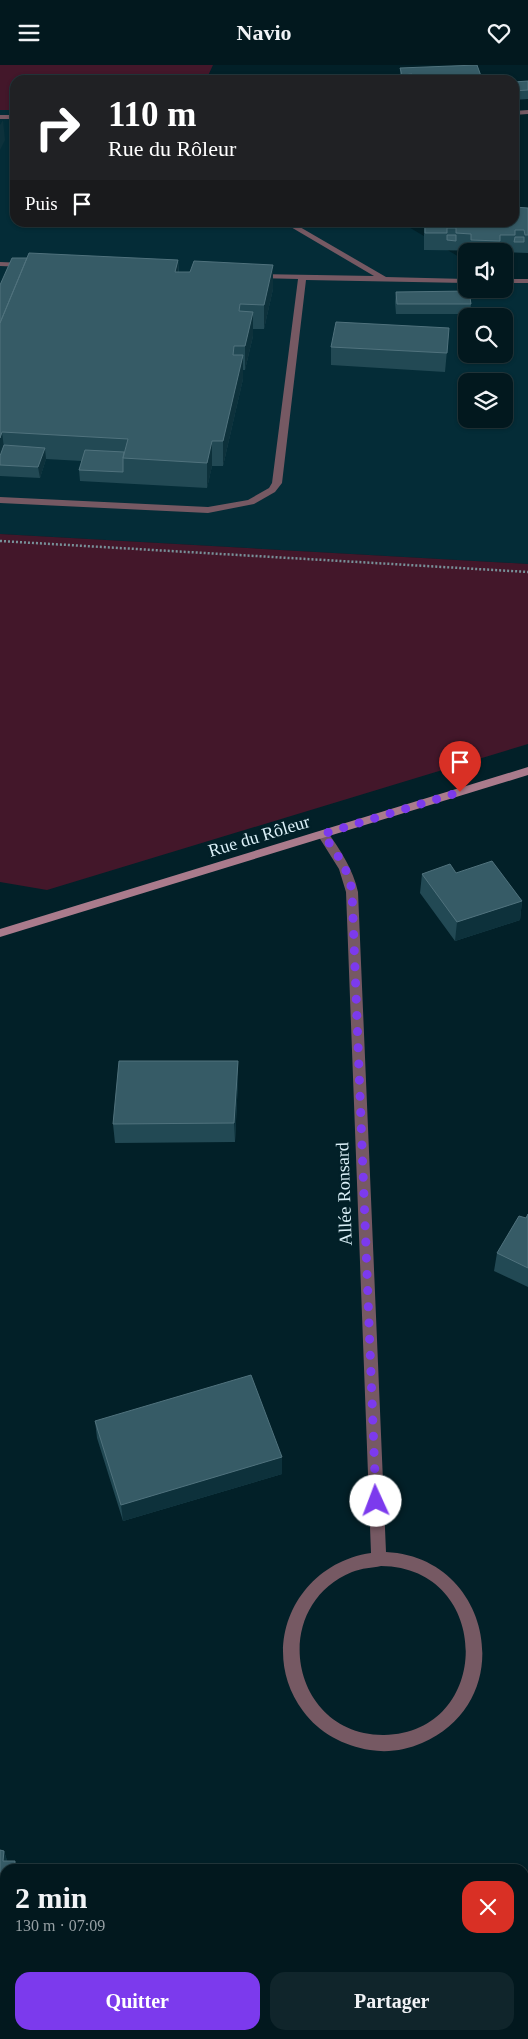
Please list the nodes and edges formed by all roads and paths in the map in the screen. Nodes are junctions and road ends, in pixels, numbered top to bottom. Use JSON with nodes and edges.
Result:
{"nodes":[{"id":1,"x":295,"y":227,"type":"edge"},
{"id":2,"x":0,"y":264,"type":"edge"},
{"id":3,"x":29,"y":265,"type":"edge"},
{"id":4,"x":243,"y":275,"type":"edge"},
{"id":5,"x":302,"y":278,"type":"junction"},
{"id":6,"x":386,"y":281,"type":"junction"},
{"id":7,"x":458,"y":281,"type":"edge"},
{"id":8,"x":513,"y":281,"type":"edge"},
{"id":9,"x":528,"y":281,"type":"edge"},
{"id":10,"x":0,"y":500,"type":"edge"},
{"id":11,"x":0,"y":541,"type":"edge"},
{"id":12,"x":528,"y":572,"type":"edge"},
{"id":13,"x":528,"y":771,"type":"edge"},
{"id":14,"x":323,"y":834,"type":"junction"},
{"id":15,"x":0,"y":933,"type":"edge"},
{"id":16,"x":379,"y":1560,"type":"junction"}],
"edges":[{"from":1,"to":6,"type":"street"},
{"from":2,"to":3,"type":"street"},
{"from":4,"to":5,"type":"street"},
{"from":5,"to":6,"type":"street"},
{"from":5,"to":10,"type":"street"},
{"from":6,"to":7,"type":"street"},
{"from":8,"to":9,"type":"street"},
{"from":11,"to":12,"type":"path"},
{"from":13,"to":14,"type":"street","name":"Rue du Rôleur"},
{"from":14,"to":15,"type":"street","name":"Rue du Rôleur"},
{"from":14,"to":16,"type":"street","name":"Allée Ronsard"},
{"from":16,"to":16,"type":"street"}]}
